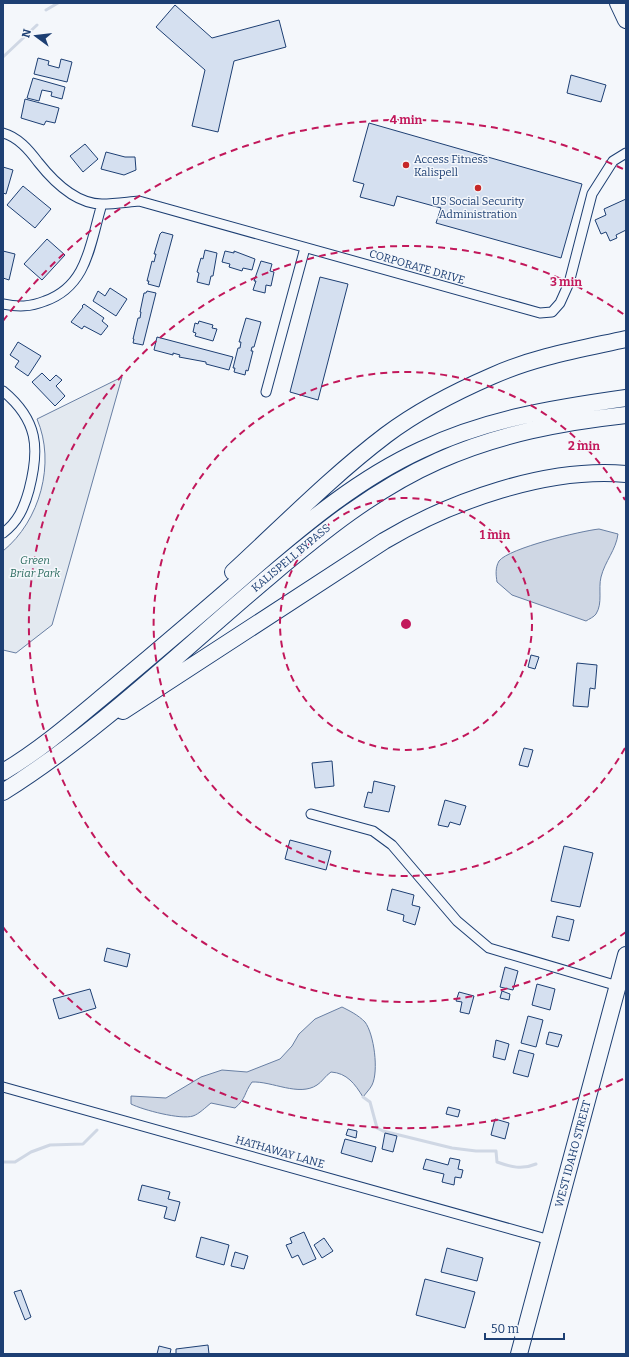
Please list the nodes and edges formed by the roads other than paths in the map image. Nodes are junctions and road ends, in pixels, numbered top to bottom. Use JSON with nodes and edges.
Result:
{"nodes":[{"id":1,"x":618,"y":3,"type":"edge"},
{"id":2,"x":626,"y":20,"type":"edge"},
{"id":3,"x":3,"y":133,"type":"edge"},
{"id":4,"x":626,"y":153,"type":"edge"},
{"id":5,"x":102,"y":204,"type":"junction"},
{"id":6,"x":305,"y":248,"type":"junction"},
{"id":7,"x":3,"y":304,"type":"edge"},
{"id":8,"x":626,"y":340,"type":"edge"},
{"id":9,"x":3,"y":391,"type":"edge"},
{"id":10,"x":266,"y":392,"type":"dead end"},
{"id":11,"x":626,"y":398,"type":"edge"},
{"id":12,"x":626,"y":415,"type":"edge"},
{"id":13,"x":626,"y":474,"type":"edge"},
{"id":14,"x":3,"y":533,"type":"edge"},
{"id":15,"x":170,"y":639,"type":"junction"},
{"id":16,"x":85,"y":732,"type":"junction"},
{"id":17,"x":3,"y":772,"type":"edge"},
{"id":18,"x":3,"y":792,"type":"edge"},
{"id":19,"x":311,"y":814,"type":"dead end"},
{"id":20,"x":626,"y":954,"type":"edge"},
{"id":21,"x":618,"y":986,"type":"junction"},
{"id":22,"x":3,"y":1087,"type":"edge"},
{"id":23,"x":550,"y":1240,"type":"junction"},
{"id":24,"x":520,"y":1354,"type":"edge"}],
"edges":[{"from":1,"to":2,"type":"highway"},
{"from":3,"to":5,"type":"street","name":"CORPORATE DRIVE"},
{"from":4,"to":6,"type":"street","name":"CORPORATE DRIVE"},
{"from":5,"to":6,"type":"street","name":"CORPORATE DRIVE"},
{"from":5,"to":7,"type":"street"},
{"from":6,"to":10,"type":"street"},
{"from":8,"to":15,"type":"highway"},
{"from":9,"to":14,"type":"street"},
{"from":11,"to":15,"type":"highway","name":"KALISPELL BYPASS"},
{"from":12,"to":16,"type":"highway","name":"KALISPELL BYPASS"},
{"from":13,"to":16,"type":"highway"},
{"from":15,"to":17,"type":"highway","name":"KALISPELL BYPASS"},
{"from":16,"to":18,"type":"highway","name":"KALISPELL BYPASS"},
{"from":19,"to":21,"type":"street"},
{"from":20,"to":21,"type":"highway","name":"WEST IDAHO STREET"},
{"from":21,"to":23,"type":"highway","name":"WEST IDAHO STREET"},
{"from":22,"to":23,"type":"street","name":"HATHAWAY LANE"},
{"from":23,"to":24,"type":"highway","name":"WEST IDAHO STREET"}]}
